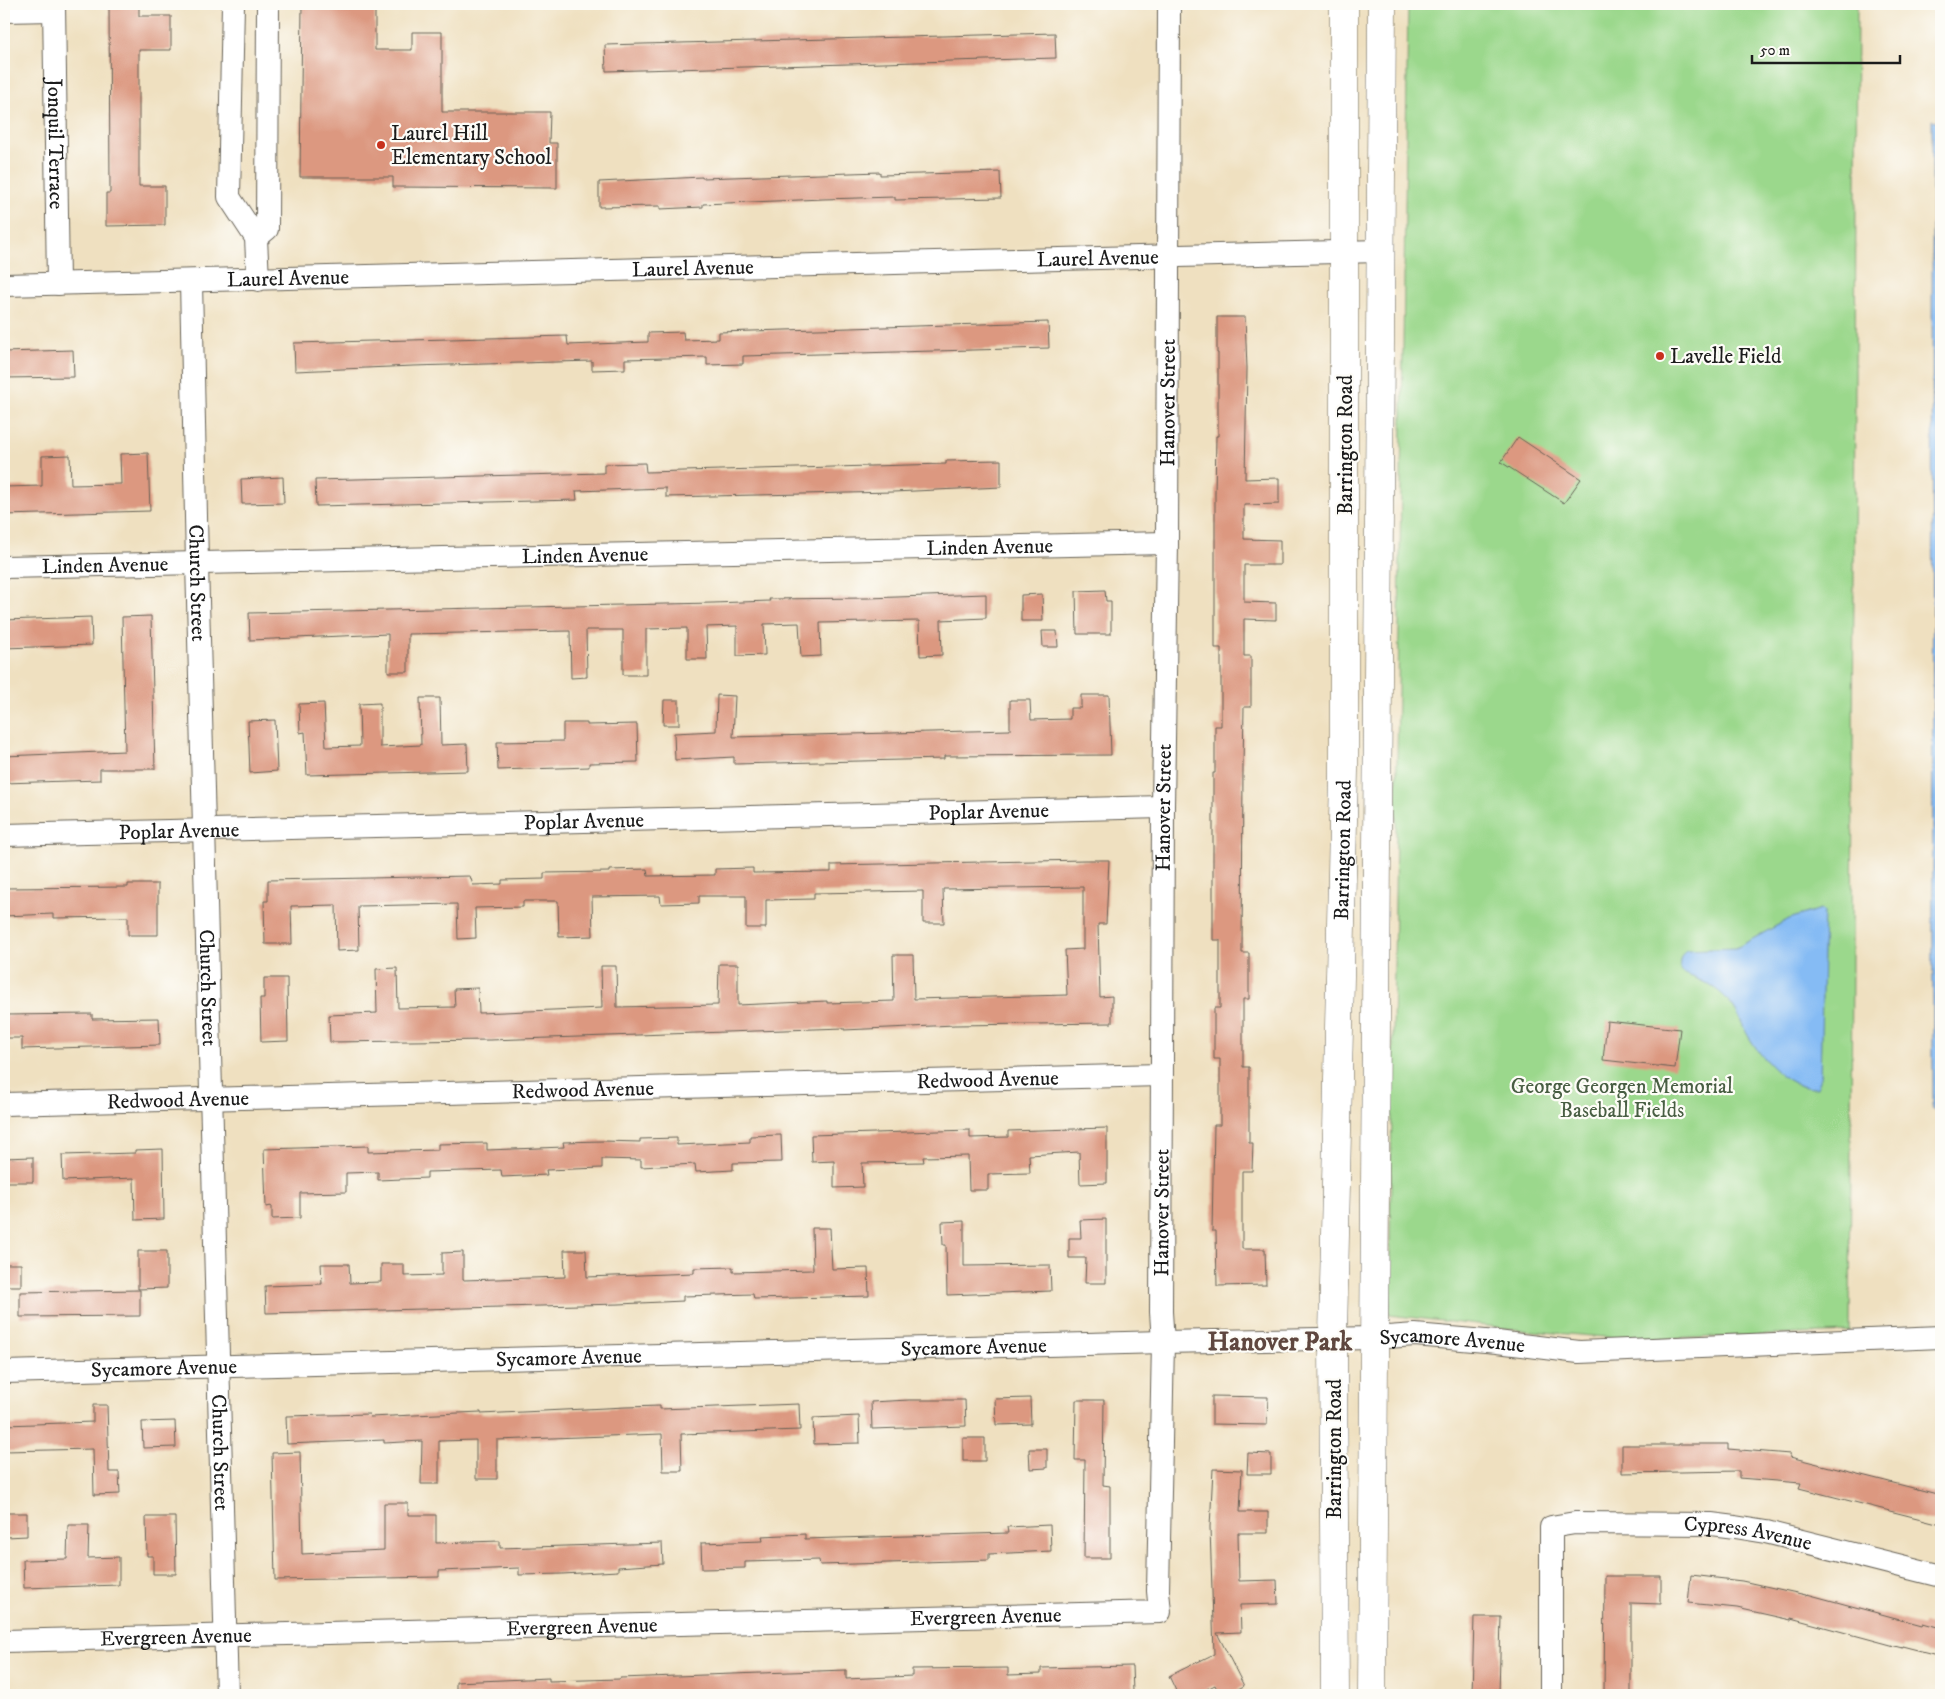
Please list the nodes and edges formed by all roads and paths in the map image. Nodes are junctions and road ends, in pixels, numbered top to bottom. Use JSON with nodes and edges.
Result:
{"nodes":[{"id":1,"x":233,"y":4,"type":"edge"},
{"id":2,"x":268,"y":4,"type":"edge"},
{"id":3,"x":1169,"y":4,"type":"edge"},
{"id":4,"x":1344,"y":4,"type":"edge"},
{"id":5,"x":1382,"y":4,"type":"edge"},
{"id":6,"x":54,"y":7,"type":"edge"},
{"id":7,"x":4,"y":11,"type":"edge"},
{"id":8,"x":256,"y":238,"type":"junction"},
{"id":9,"x":1380,"y":250,"type":"junction"},
{"id":10,"x":1345,"y":251,"type":"junction"},
{"id":11,"x":1168,"y":255,"type":"junction"},
{"id":12,"x":258,"y":280,"type":"junction"},
{"id":13,"x":192,"y":282,"type":"junction"},
{"id":14,"x":58,"y":284,"type":"junction"},
{"id":15,"x":4,"y":285,"type":"edge"},
{"id":16,"x":1167,"y":543,"type":"junction"},
{"id":17,"x":197,"y":563,"type":"junction"},
{"id":18,"x":4,"y":567,"type":"edge"},
{"id":19,"x":1163,"y":808,"type":"junction"},
{"id":20,"x":204,"y":829,"type":"junction"},
{"id":21,"x":4,"y":835,"type":"edge"},
{"id":22,"x":1162,"y":1075,"type":"junction"},
{"id":23,"x":211,"y":1098,"type":"junction"},
{"id":24,"x":4,"y":1104,"type":"edge"},
{"id":25,"x":1333,"y":1338,"type":"junction"},
{"id":26,"x":1374,"y":1338,"type":"junction"},
{"id":27,"x":1941,"y":1338,"type":"edge"},
{"id":28,"x":1163,"y":1342,"type":"junction"},
{"id":29,"x":217,"y":1367,"type":"junction"},
{"id":30,"x":4,"y":1372,"type":"edge"},
{"id":31,"x":1941,"y":1576,"type":"edge"},
{"id":32,"x":1160,"y":1612,"type":"joint"},
{"id":33,"x":225,"y":1635,"type":"junction"},
{"id":34,"x":4,"y":1641,"type":"edge"},
{"id":35,"x":227,"y":1695,"type":"edge"},
{"id":36,"x":1335,"y":1695,"type":"edge"},
{"id":37,"x":1372,"y":1695,"type":"edge"},
{"id":38,"x":1551,"y":1695,"type":"edge"}],
"edges":[{"from":1,"to":8,"type":"street"},
{"from":2,"to":8,"type":"street"},
{"from":3,"to":11,"type":"street","name":"Hanover Street"},
{"from":4,"to":10,"type":"main road","name":"Barrington Road"},
{"from":5,"to":9,"type":"main road","name":"Barrington Road"},
{"from":6,"to":7,"type":"street"},
{"from":6,"to":14,"type":"street","name":"Jonquil Terrace"},
{"from":8,"to":12,"type":"street"},
{"from":9,"to":10,"type":"street","name":"Laurel Avenue"},
{"from":9,"to":26,"type":"main road","name":"Barrington Road"},
{"from":10,"to":11,"type":"street","name":"Laurel Avenue"},
{"from":10,"to":25,"type":"main road","name":"Barrington Road"},
{"from":11,"to":12,"type":"street","name":"Laurel Avenue"},
{"from":11,"to":16,"type":"street","name":"Hanover Street"},
{"from":12,"to":13,"type":"street","name":"Laurel Avenue"},
{"from":13,"to":14,"type":"street","name":"Laurel Avenue"},
{"from":13,"to":17,"type":"street","name":"Church Street"},
{"from":14,"to":15,"type":"street","name":"Laurel Avenue"},
{"from":16,"to":17,"type":"street","name":"Linden Avenue"},
{"from":16,"to":19,"type":"street","name":"Hanover Street"},
{"from":17,"to":18,"type":"street","name":"Linden Avenue"},
{"from":17,"to":20,"type":"street","name":"Church Street"},
{"from":19,"to":20,"type":"street","name":"Poplar Avenue"},
{"from":19,"to":22,"type":"street","name":"Hanover Street"},
{"from":20,"to":21,"type":"street","name":"Poplar Avenue"},
{"from":20,"to":23,"type":"street","name":"Church Street"},
{"from":22,"to":23,"type":"street","name":"Redwood Avenue"},
{"from":22,"to":28,"type":"street","name":"Hanover Street"},
{"from":23,"to":24,"type":"street","name":"Redwood Avenue"},
{"from":23,"to":29,"type":"street","name":"Church Street"},
{"from":25,"to":26,"type":"street","name":"Sycamore Avenue"},
{"from":25,"to":28,"type":"street","name":"Sycamore Avenue"},
{"from":25,"to":36,"type":"main road","name":"Barrington Road"},
{"from":26,"to":27,"type":"street","name":"Sycamore Avenue"},
{"from":26,"to":37,"type":"main road","name":"Barrington Road"},
{"from":28,"to":29,"type":"street","name":"Sycamore Avenue"},
{"from":28,"to":32,"type":"street","name":"Hanover Street"},
{"from":29,"to":30,"type":"street","name":"Sycamore Avenue"},
{"from":29,"to":33,"type":"street","name":"Church Street"},
{"from":31,"to":38,"type":"street","name":"Cypress Avenue"},
{"from":32,"to":33,"type":"street","name":"Evergreen Avenue"},
{"from":33,"to":34,"type":"street","name":"Evergreen Avenue"},
{"from":33,"to":35,"type":"street","name":"Church Street"}]}
